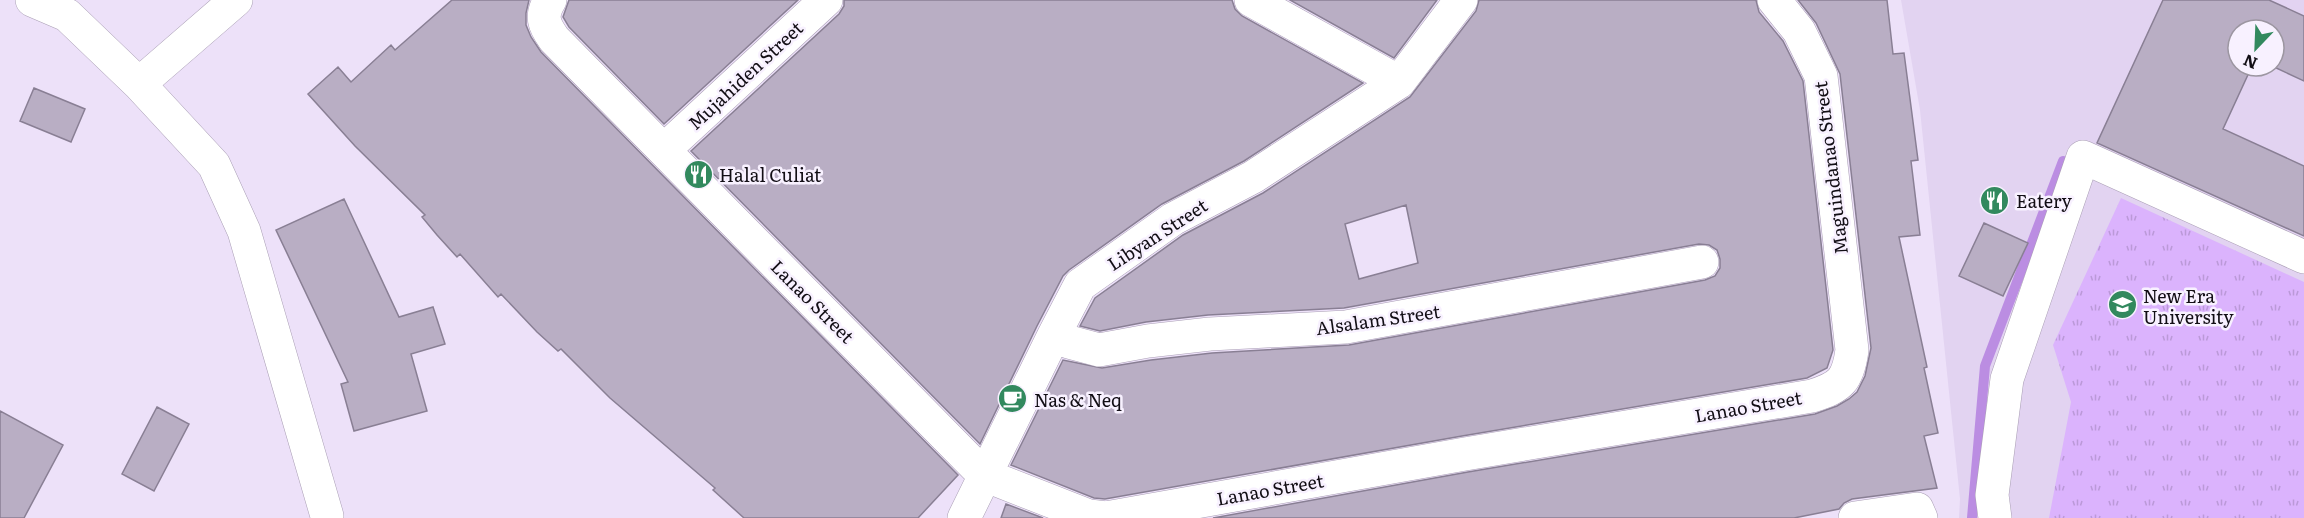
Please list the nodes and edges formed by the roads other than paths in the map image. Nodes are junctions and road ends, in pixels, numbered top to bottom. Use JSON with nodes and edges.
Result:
{"nodes":[{"id":1,"x":32,"y":0,"type":"edge"},
{"id":2,"x":236,"y":0,"type":"edge"},
{"id":3,"x":826,"y":0,"type":"edge"},
{"id":4,"x":1251,"y":0,"type":"edge"},
{"id":5,"x":1461,"y":0,"type":"edge"},
{"id":6,"x":1774,"y":0,"type":"edge"},
{"id":7,"x":547,"y":4,"type":"edge"},
{"id":8,"x":1399,"y":82,"type":"junction"},
{"id":9,"x":139,"y":84,"type":"junction"},
{"id":10,"x":664,"y":150,"type":"junction"},
{"id":11,"x":2304,"y":257,"type":"edge"},
{"id":12,"x":1702,"y":261,"type":"dead end"},
{"id":13,"x":1054,"y":335,"type":"junction"},
{"id":14,"x":1852,"y":350,"type":"joint"},
{"id":15,"x":984,"y":475,"type":"junction"},
{"id":16,"x":327,"y":516,"type":"dead end"},
{"id":17,"x":964,"y":518,"type":"edge"},
{"id":18,"x":1855,"y":518,"type":"edge"},
{"id":19,"x":1921,"y":518,"type":"edge"},
{"id":20,"x":1995,"y":518,"type":"edge"}],
"edges":[{"from":1,"to":9,"type":"street"},
{"from":2,"to":9,"type":"street"},
{"from":3,"to":10,"type":"street","name":"Mujahiden Street"},
{"from":4,"to":8,"type":"street"},
{"from":5,"to":8,"type":"street","name":"Libyan Street"},
{"from":6,"to":14,"type":"street","name":"Maguindanao Street"},
{"from":7,"to":10,"type":"street","name":"Lanao Street"},
{"from":8,"to":13,"type":"street","name":"Libyan Street"},
{"from":9,"to":16,"type":"street"},
{"from":10,"to":15,"type":"street","name":"Lanao Street"},
{"from":11,"to":20,"type":"street"},
{"from":12,"to":13,"type":"street","name":"Alsalam Street"},
{"from":13,"to":15,"type":"street","name":"Libyan Street"},
{"from":14,"to":15,"type":"street","name":"Lanao Street"},
{"from":15,"to":17,"type":"street","name":"Libyan Street"},
{"from":18,"to":19,"type":"street"}]}
